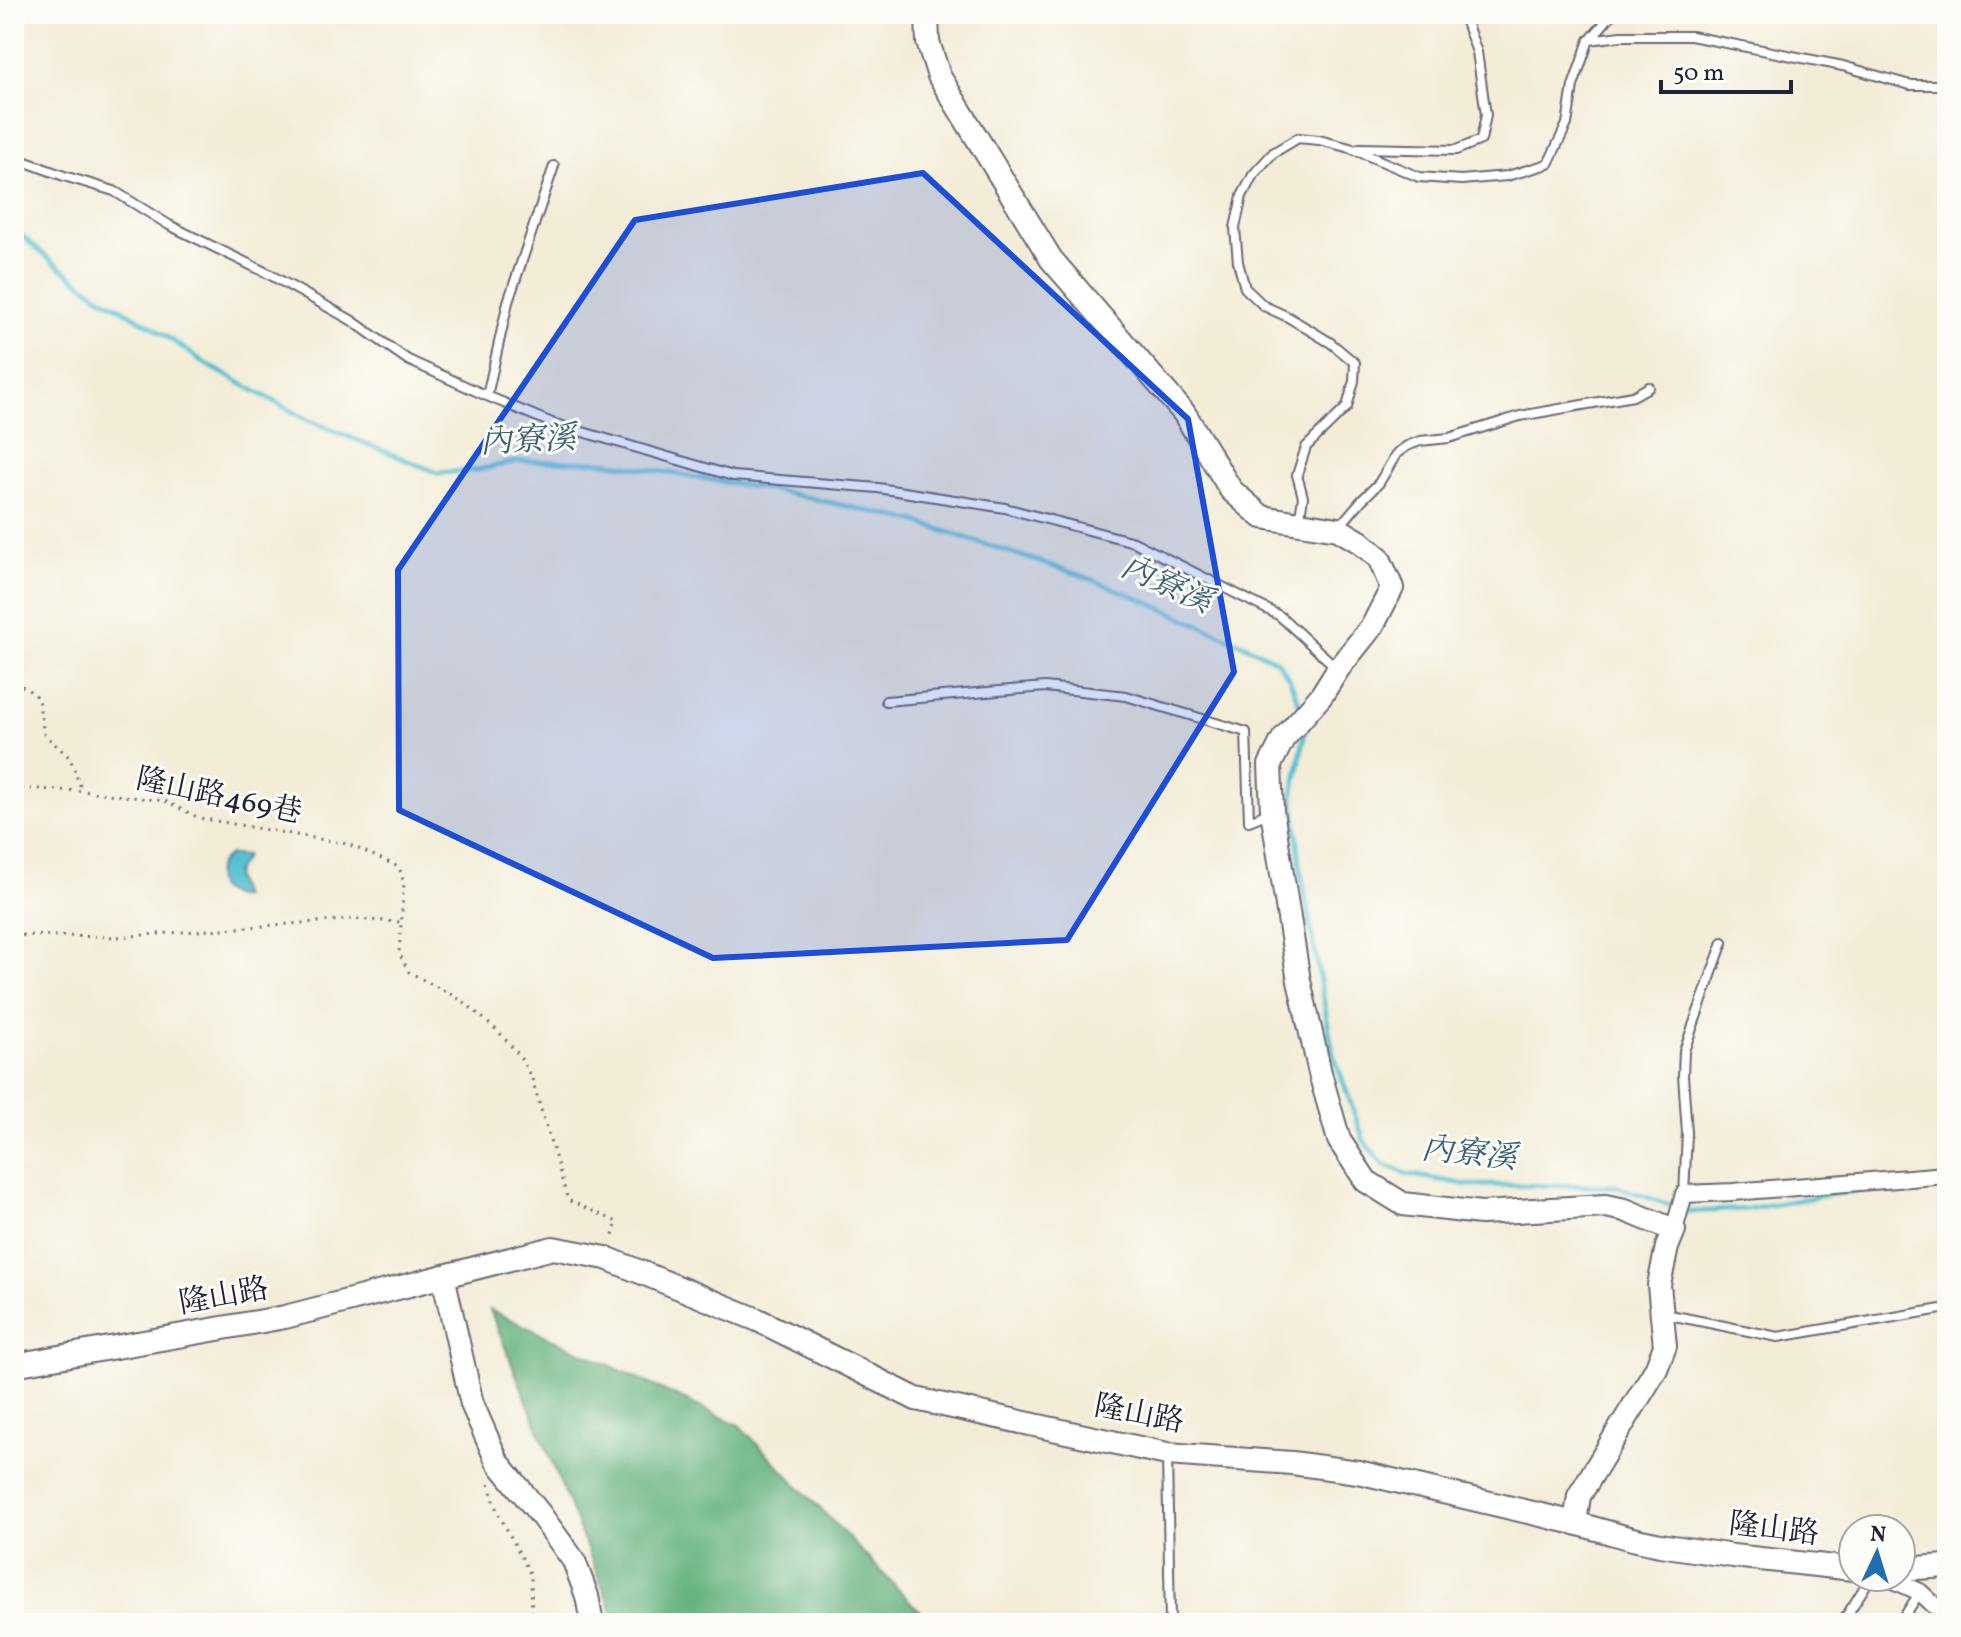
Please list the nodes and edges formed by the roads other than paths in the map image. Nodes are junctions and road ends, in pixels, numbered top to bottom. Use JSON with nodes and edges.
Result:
{"nodes":[{"id":1,"x":927,"y":14,"type":"edge"},
{"id":2,"x":1463,"y":14,"type":"edge"},
{"id":3,"x":1612,"y":14,"type":"edge"},
{"id":4,"x":1589,"y":40,"type":"junction"},
{"id":5,"x":1947,"y":85,"type":"edge"},
{"id":6,"x":1350,"y":148,"type":"junction"},
{"id":7,"x":14,"y":161,"type":"edge"},
{"id":8,"x":554,"y":166,"type":"dead end"},
{"id":9,"x":1649,"y":387,"type":"dead end"},
{"id":10,"x":487,"y":396,"type":"junction"},
{"id":11,"x":1299,"y":523,"type":"junction"},
{"id":12,"x":1338,"y":529,"type":"junction"},
{"id":13,"x":1338,"y":669,"type":"junction"},
{"id":14,"x":886,"y":701,"type":"dead end"},
{"id":15,"x":1272,"y":811,"type":"junction"},
{"id":16,"x":1723,"y":942,"type":"dead end"},
{"id":17,"x":1947,"y":1175,"type":"edge"},
{"id":18,"x":1684,"y":1194,"type":"junction"},
{"id":19,"x":1674,"y":1230,"type":"junction"},
{"id":20,"x":443,"y":1276,"type":"junction"},
{"id":21,"x":1947,"y":1308,"type":"edge"},
{"id":22,"x":1662,"y":1313,"type":"junction"},
{"id":23,"x":14,"y":1365,"type":"edge"},
{"id":24,"x":1167,"y":1454,"type":"junction"},
{"id":25,"x":1575,"y":1523,"type":"junction"},
{"id":26,"x":1947,"y":1566,"type":"edge"},
{"id":27,"x":1837,"y":1567,"type":"edge"},
{"id":28,"x":1917,"y":1568,"type":"edge"},
{"id":29,"x":1917,"y":1591,"type":"edge"},
{"id":30,"x":1920,"y":1592,"type":"junction"},
{"id":31,"x":1861,"y":1593,"type":"edge"},
{"id":32,"x":1947,"y":1617,"type":"edge"},
{"id":33,"x":592,"y":1623,"type":"edge"},
{"id":34,"x":1170,"y":1623,"type":"edge"},
{"id":35,"x":1842,"y":1623,"type":"edge"},
{"id":36,"x":1900,"y":1623,"type":"edge"}],
"edges":[{"from":1,"to":11,"type":"street"},
{"from":2,"to":6,"type":"lane"},
{"from":3,"to":4,"type":"lane"},
{"from":4,"to":5,"type":"lane"},
{"from":4,"to":6,"type":"lane"},
{"from":6,"to":11,"type":"lane"},
{"from":7,"to":10,"type":"lane"},
{"from":8,"to":10,"type":"lane"},
{"from":9,"to":12,"type":"lane"},
{"from":10,"to":13,"type":"lane"},
{"from":11,"to":12,"type":"street"},
{"from":12,"to":13,"type":"street"},
{"from":13,"to":15,"type":"street"},
{"from":14,"to":15,"type":"lane"},
{"from":15,"to":19,"type":"street"},
{"from":16,"to":18,"type":"lane"},
{"from":17,"to":18,"type":"street"},
{"from":18,"to":19,"type":"street"},
{"from":19,"to":22,"type":"street"},
{"from":20,"to":23,"type":"street","name":"隆山路"},
{"from":20,"to":24,"type":"street","name":"隆山路"},
{"from":20,"to":33,"type":"street"},
{"from":21,"to":22,"type":"lane"},
{"from":22,"to":25,"type":"street"},
{"from":24,"to":25,"type":"street","name":"隆山路"},
{"from":24,"to":34,"type":"lane"},
{"from":25,"to":27,"type":"street","name":"隆山路"},
{"from":26,"to":28,"type":"street"},
{"from":29,"to":30,"type":"street"},
{"from":30,"to":32,"type":"street"},
{"from":30,"to":36,"type":"lane"},
{"from":31,"to":35,"type":"lane"}]}
